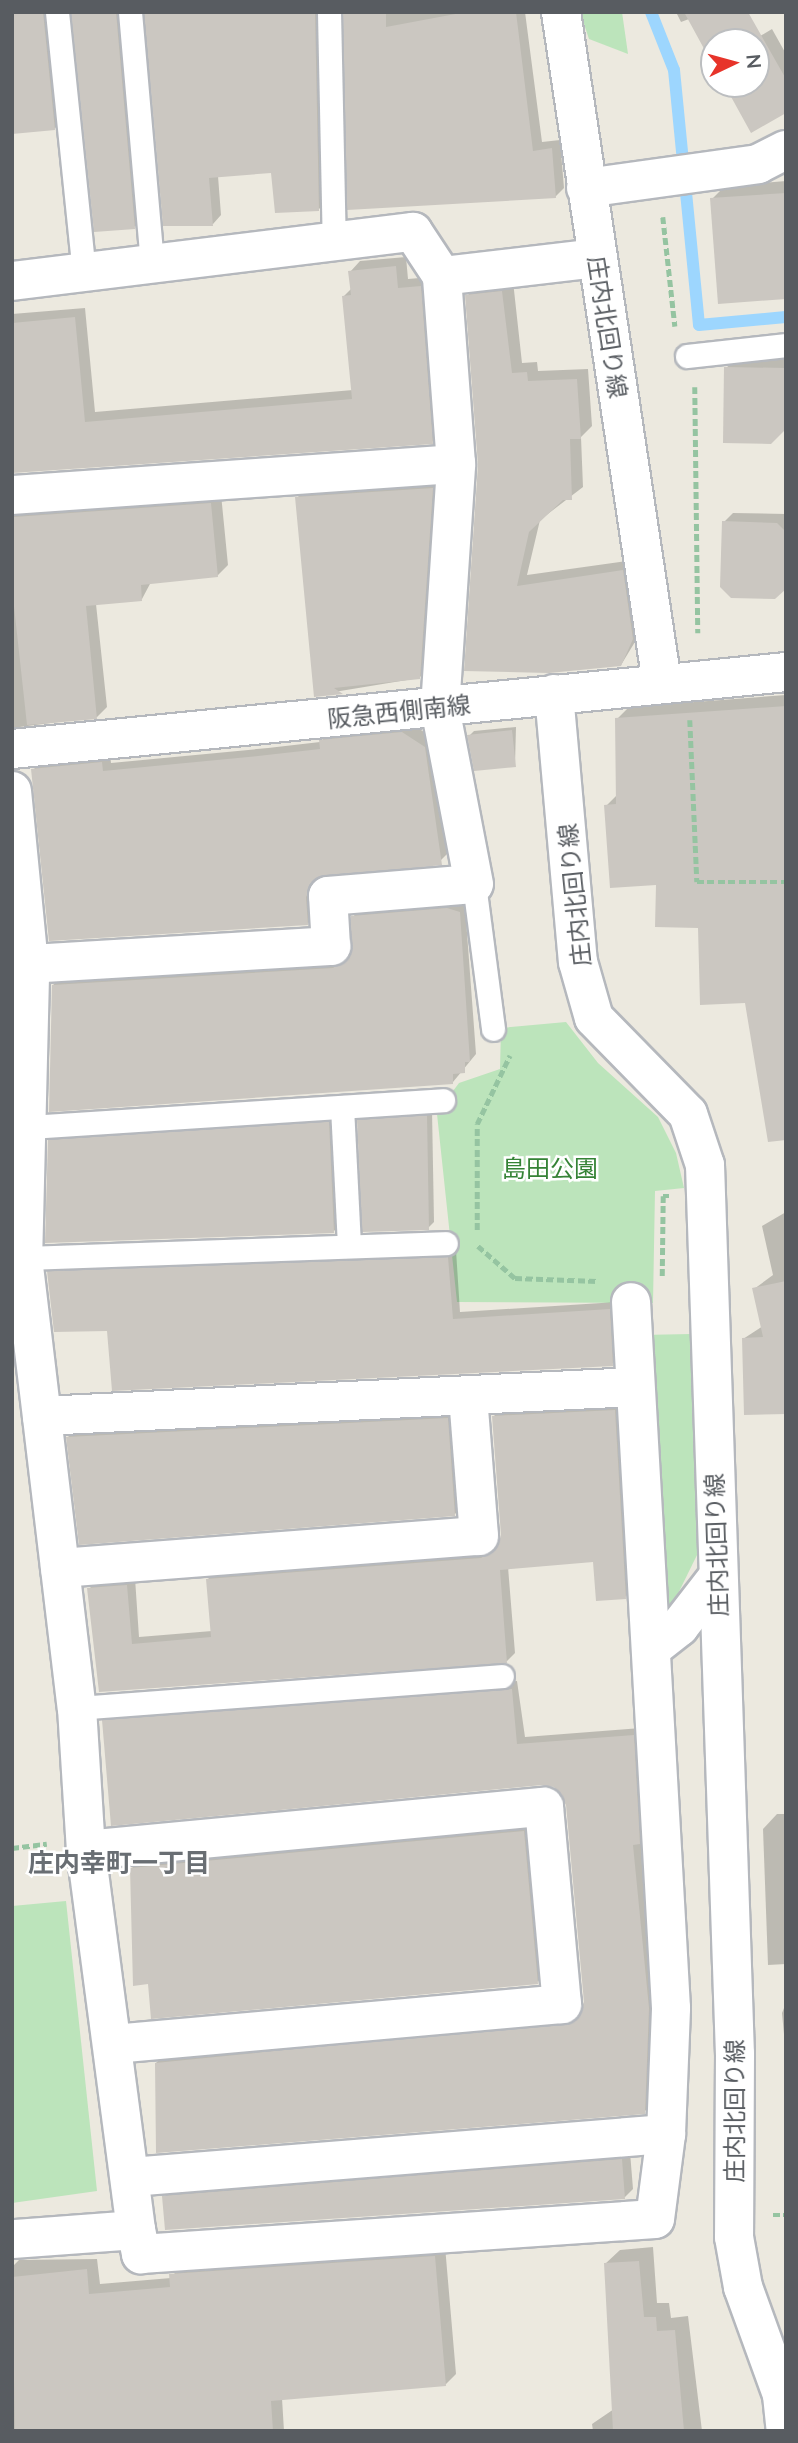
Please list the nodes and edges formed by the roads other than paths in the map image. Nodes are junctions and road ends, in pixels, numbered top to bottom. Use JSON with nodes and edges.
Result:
{"nodes":[{"id":1,"x":57,"y":12,"type":"edge"},
{"id":2,"x":130,"y":12,"type":"edge"},
{"id":3,"x":329,"y":12,"type":"edge"},
{"id":4,"x":561,"y":12,"type":"edge"},
{"id":5,"x":786,"y":150,"type":"edge"},
{"id":6,"x":586,"y":188,"type":"junction"},
{"id":7,"x":334,"y":242,"type":"junction"},
{"id":8,"x":598,"y":258,"type":"junction"},
{"id":9,"x":152,"y":265,"type":"junction"},
{"id":10,"x":85,"y":273,"type":"junction"},
{"id":11,"x":442,"y":276,"type":"junction"},
{"id":12,"x":12,"y":281,"type":"edge"},
{"id":13,"x":786,"y":345,"type":"edge"},
{"id":14,"x":687,"y":356,"type":"road end"},
{"id":15,"x":456,"y":464,"type":"junction"},
{"id":16,"x":12,"y":495,"type":"edge"},
{"id":17,"x":786,"y":672,"type":"edge"},
{"id":18,"x":683,"y":682,"type":"junction"},
{"id":19,"x":554,"y":694,"type":"junction"},
{"id":20,"x":440,"y":708,"type":"junction"},
{"id":21,"x":12,"y":750,"type":"edge"},
{"id":22,"x":12,"y":791,"type":"edge"},
{"id":23,"x":474,"y":884,"type":"junction"},
{"id":24,"x":23,"y":973,"type":"edge"},
{"id":25,"x":493,"y":1029,"type":"road end"},
{"id":26,"x":443,"y":1100,"type":"dead end"},
{"id":27,"x":342,"y":1107,"type":"junction"},
{"id":28,"x":21,"y":1127,"type":"edge"},
{"id":29,"x":446,"y":1243,"type":"road end"},
{"id":30,"x":349,"y":1247,"type":"junction"},
{"id":31,"x":18,"y":1258,"type":"edge"},
{"id":32,"x":631,"y":1302,"type":"road end"},
{"id":33,"x":635,"y":1387,"type":"junction"},
{"id":34,"x":468,"y":1395,"type":"junction"},
{"id":35,"x":42,"y":1416,"type":"junction"},
{"id":36,"x":60,"y":1568,"type":"junction"},
{"id":37,"x":717,"y":1578,"type":"junction"},
{"id":38,"x":650,"y":1639,"type":"junction"},
{"id":39,"x":502,"y":1676,"type":"dead end"},
{"id":40,"x":77,"y":1708,"type":"junction"},
{"id":41,"x":86,"y":1850,"type":"junction"},
{"id":42,"x":116,"y":2044,"type":"junction"},
{"id":43,"x":666,"y":2134,"type":"junction"},
{"id":44,"x":131,"y":2177,"type":"junction"},
{"id":45,"x":136,"y":2230,"type":"junction"},
{"id":46,"x":12,"y":2239,"type":"edge"},
{"id":47,"x":786,"y":2431,"type":"edge"}],
"edges":[{"from":1,"to":10,"type":"lane"},
{"from":2,"to":9,"type":"lane"},
{"from":3,"to":7,"type":"lane"},
{"from":4,"to":6,"type":"street","name":"庄内北回り線"},
{"from":5,"to":6,"type":"street"},
{"from":6,"to":8,"type":"street","name":"庄内北回り線"},
{"from":7,"to":9,"type":"street"},
{"from":7,"to":11,"type":"street"},
{"from":8,"to":11,"type":"street"},
{"from":8,"to":18,"type":"street","name":"庄内北回り線"},
{"from":9,"to":10,"type":"street"},
{"from":10,"to":12,"type":"street"},
{"from":11,"to":15,"type":"street"},
{"from":13,"to":14,"type":"lane"},
{"from":15,"to":16,"type":"street"},
{"from":15,"to":20,"type":"street"},
{"from":17,"to":18,"type":"street","name":"阪急西側南線"},
{"from":18,"to":19,"type":"street","name":"阪急西側南線"},
{"from":19,"to":20,"type":"street","name":"阪急西側南線"},
{"from":19,"to":37,"type":"street","name":"庄内北回り線"},
{"from":20,"to":21,"type":"street","name":"阪急西側南線"},
{"from":20,"to":23,"type":"street"},
{"from":22,"to":24,"type":"street"},
{"from":23,"to":24,"type":"street"},
{"from":23,"to":25,"type":"lane"},
{"from":24,"to":28,"type":"street"},
{"from":26,"to":27,"type":"lane"},
{"from":27,"to":28,"type":"lane"},
{"from":27,"to":30,"type":"lane"},
{"from":28,"to":31,"type":"street"},
{"from":29,"to":30,"type":"lane"},
{"from":30,"to":31,"type":"lane"},
{"from":31,"to":35,"type":"street"},
{"from":32,"to":33,"type":"street"},
{"from":33,"to":34,"type":"street"},
{"from":33,"to":38,"type":"street"},
{"from":34,"to":35,"type":"street"},
{"from":34,"to":36,"type":"street"},
{"from":35,"to":36,"type":"street"},
{"from":36,"to":40,"type":"street"},
{"from":37,"to":38,"type":"street"},
{"from":37,"to":47,"type":"street","name":"庄内北回り線"},
{"from":38,"to":43,"type":"street"},
{"from":39,"to":40,"type":"lane"},
{"from":40,"to":41,"type":"street"},
{"from":41,"to":42,"type":"street"},
{"from":41,"to":42,"type":"street"},
{"from":42,"to":44,"type":"street"},
{"from":43,"to":44,"type":"street"},
{"from":43,"to":45,"type":"street"},
{"from":44,"to":45,"type":"street"},
{"from":45,"to":46,"type":"street"}]}
